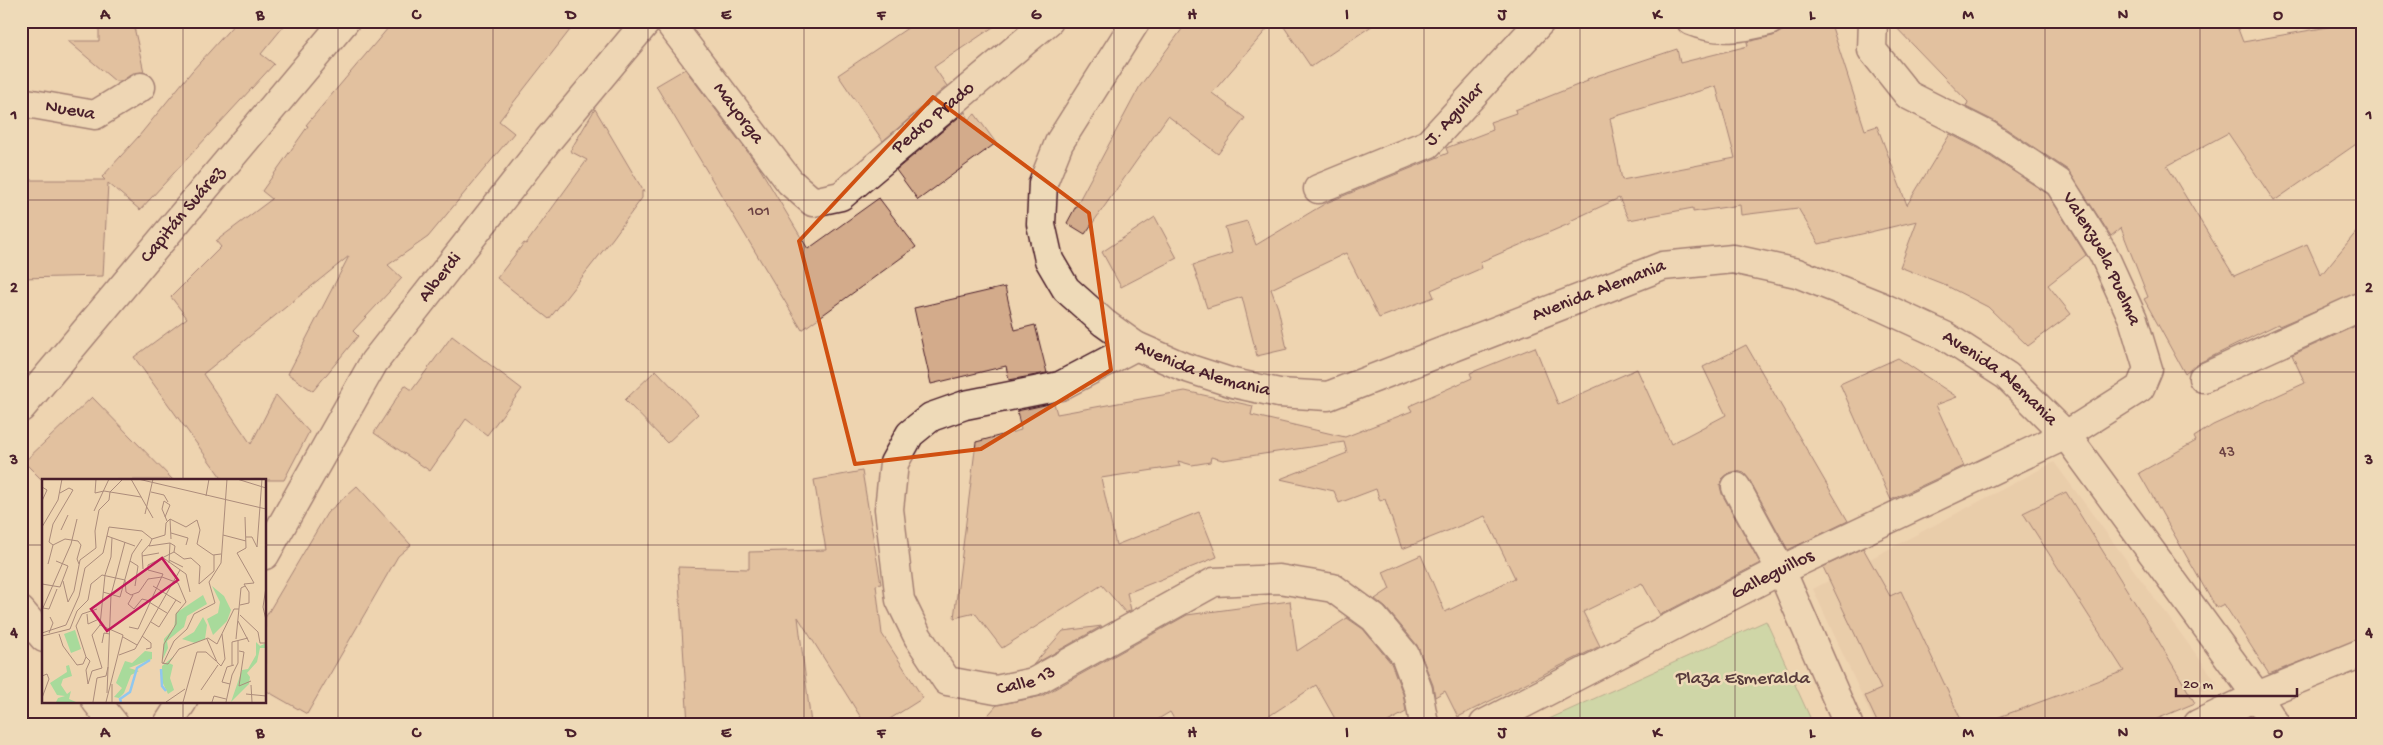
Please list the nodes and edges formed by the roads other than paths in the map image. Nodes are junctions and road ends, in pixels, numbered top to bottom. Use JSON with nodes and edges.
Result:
{"nodes":[{"id":1,"x":345,"y":21,"type":"edge"},
{"id":2,"x":647,"y":21,"type":"edge"},
{"id":3,"x":668,"y":21,"type":"edge"},
{"id":4,"x":1049,"y":21,"type":"edge"},
{"id":5,"x":1136,"y":21,"type":"edge"},
{"id":6,"x":1541,"y":21,"type":"edge"},
{"id":7,"x":1691,"y":21,"type":"edge"},
{"id":8,"x":1769,"y":21,"type":"edge"},
{"id":9,"x":1873,"y":21,"type":"edge"},
{"id":10,"x":141,"y":88,"type":"dead end"},
{"id":11,"x":21,"y":102,"type":"edge"},
{"id":12,"x":1318,"y":189,"type":"dead end"},
{"id":13,"x":813,"y":202,"type":"joint"},
{"id":14,"x":2362,"y":306,"type":"edge"},
{"id":15,"x":1136,"y":346,"type":"junction"},
{"id":16,"x":2203,"y":378,"type":"dead end"},
{"id":17,"x":21,"y":408,"type":"edge"},
{"id":18,"x":2066,"y":435,"type":"junction"},
{"id":19,"x":1736,"y":486,"type":"dead end"},
{"id":20,"x":266,"y":553,"type":"edge"},
{"id":21,"x":1781,"y":570,"type":"junction"},
{"id":22,"x":21,"y":611,"type":"edge"},
{"id":23,"x":42,"y":636,"type":"edge"},
{"id":24,"x":2362,"y":653,"type":"edge"},
{"id":25,"x":2257,"y":696,"type":"junction"},
{"id":26,"x":97,"y":702,"type":"edge"},
{"id":27,"x":182,"y":702,"type":"edge"},
{"id":28,"x":114,"y":724,"type":"edge"},
{"id":29,"x":168,"y":724,"type":"edge"},
{"id":30,"x":1424,"y":724,"type":"edge"},
{"id":31,"x":1484,"y":724,"type":"edge"},
{"id":32,"x":1848,"y":724,"type":"edge"},
{"id":33,"x":2198,"y":724,"type":"edge"},
{"id":34,"x":2275,"y":724,"type":"edge"}],
"edges":[{"from":1,"to":17,"type":"street","name":"Capitán Suárez"},
{"from":2,"to":20,"type":"street","name":"Alberdi"},
{"from":3,"to":13,"type":"street","name":"Mayorga"},
{"from":4,"to":13,"type":"street","name":"Pedro Prado"},
{"from":5,"to":15,"type":"street","name":"Avenida Alemania"},
{"from":6,"to":12,"type":"street","name":"J. Aguilar"},
{"from":7,"to":8,"type":"street"},
{"from":9,"to":18,"type":"street","name":"Valenzuela Puelma"},
{"from":10,"to":11,"type":"street","name":"Nueva"},
{"from":14,"to":16,"type":"street"},
{"from":15,"to":18,"type":"street","name":"Avenida Alemania"},
{"from":15,"to":30,"type":"street","name":"Calle 13"},
{"from":18,"to":21,"type":"street","name":"Galleguillos"},
{"from":18,"to":25,"type":"street","name":"Avenida Alemania"},
{"from":19,"to":21,"type":"street"},
{"from":21,"to":31,"type":"street","name":"Galleguillos"},
{"from":21,"to":32,"type":"street"},
{"from":22,"to":23,"type":"street"},
{"from":24,"to":25,"type":"street"},
{"from":25,"to":33,"type":"street"},
{"from":25,"to":34,"type":"street","name":"Avenida Alemania"},
{"from":26,"to":28,"type":"street"},
{"from":27,"to":29,"type":"street"}]}
